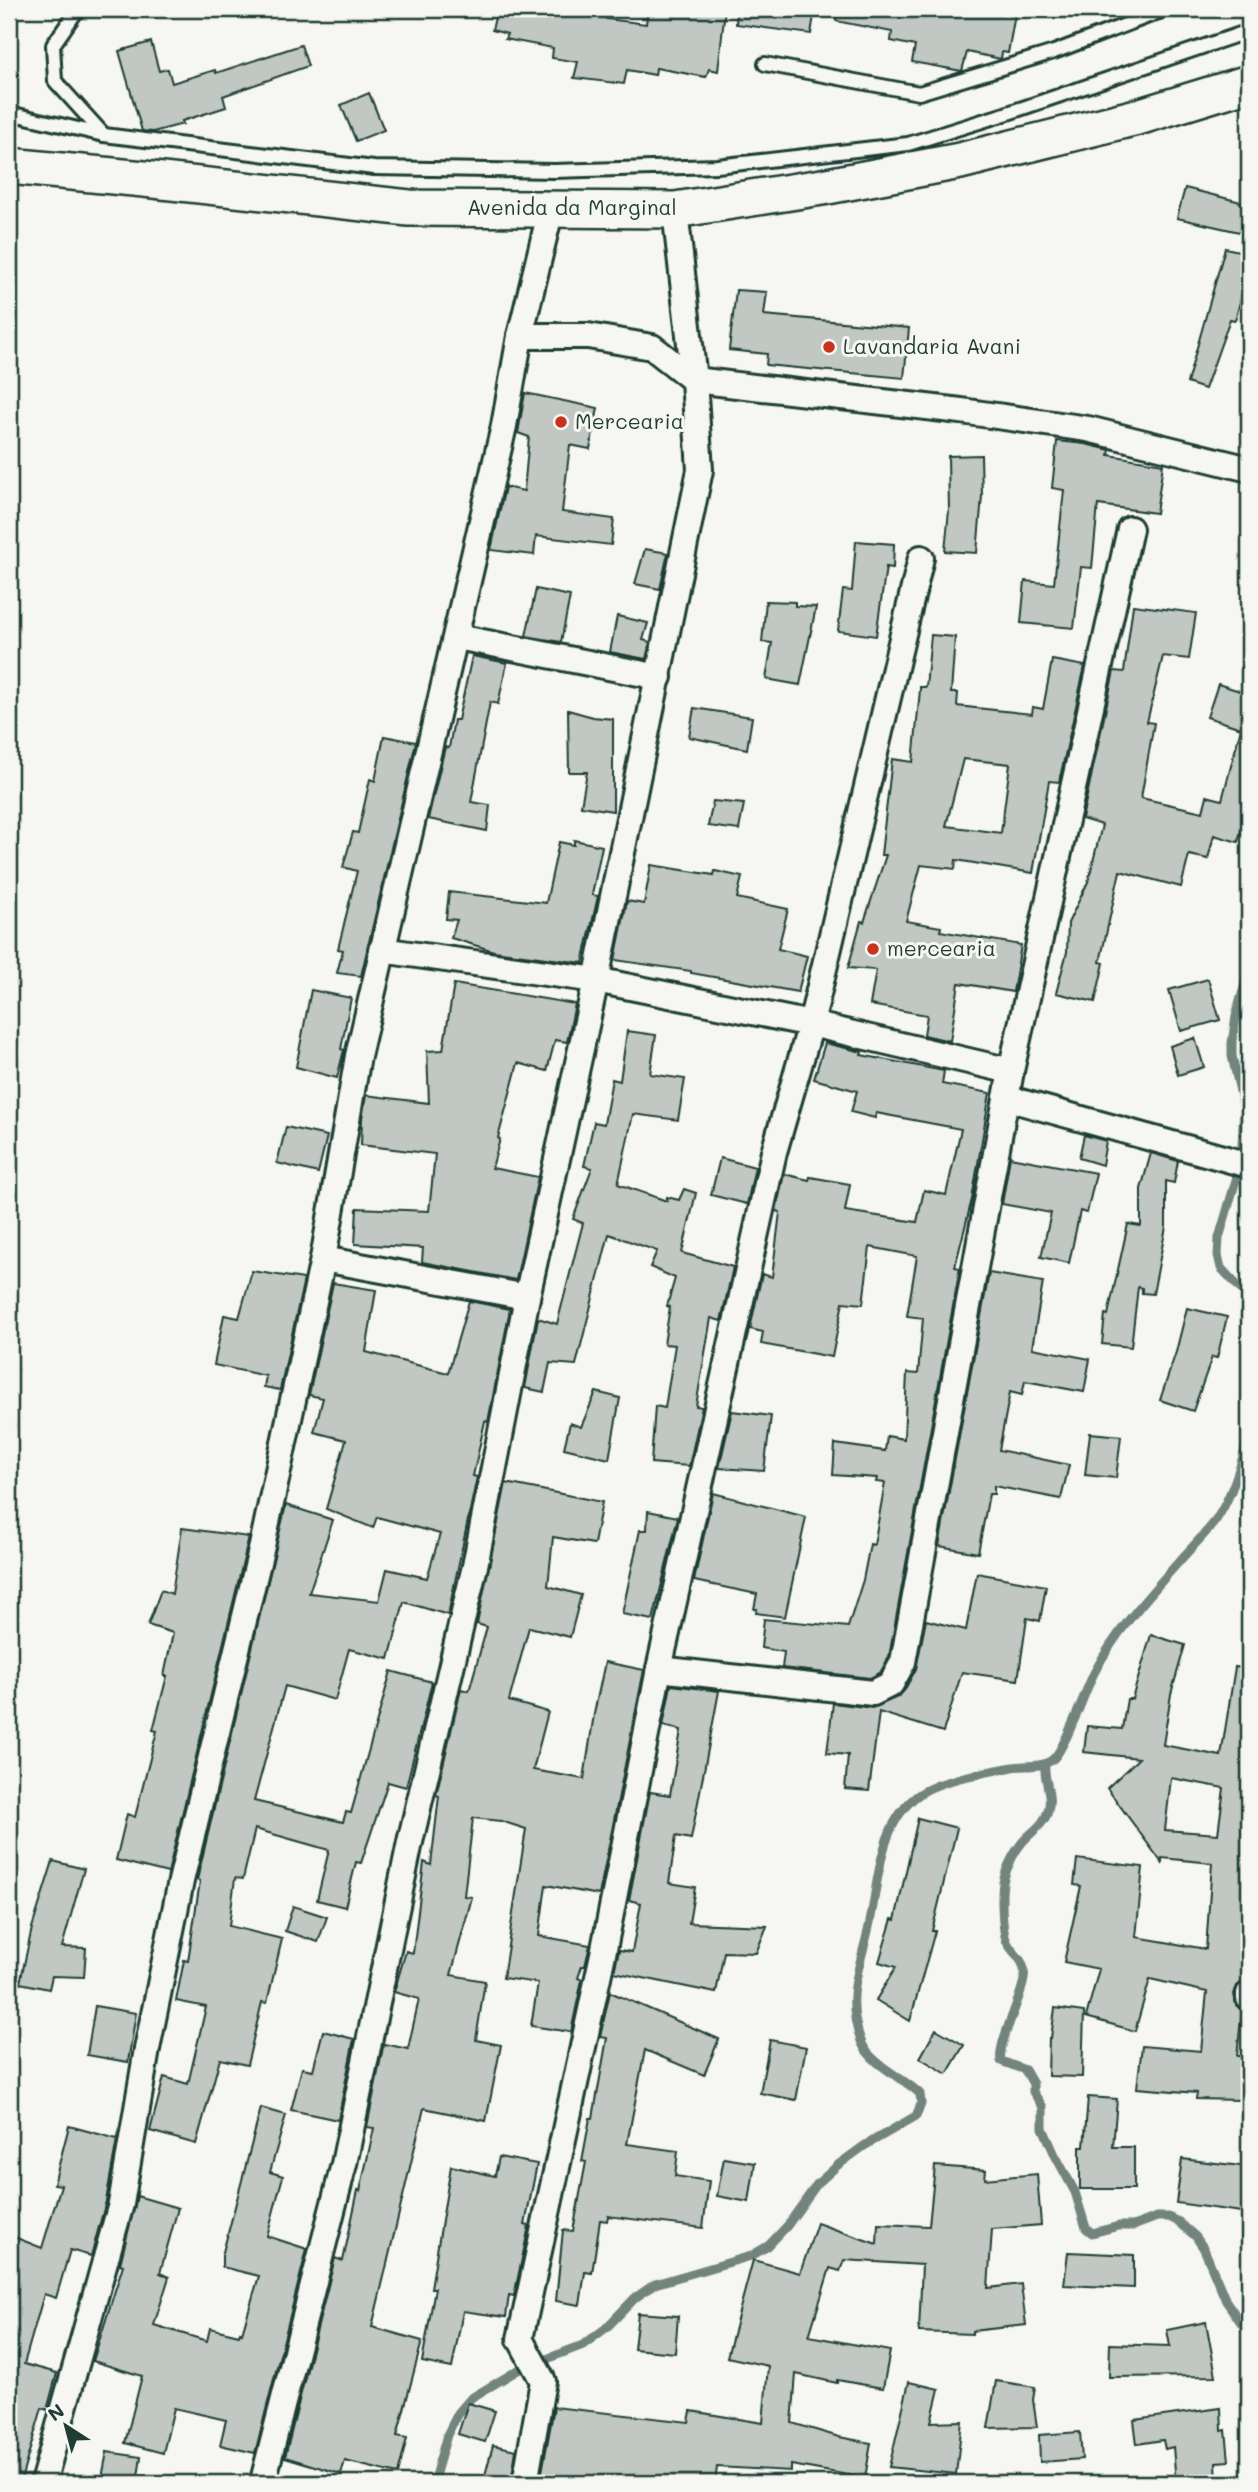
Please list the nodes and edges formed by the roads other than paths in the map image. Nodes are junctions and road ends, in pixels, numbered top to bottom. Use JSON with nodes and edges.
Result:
{"nodes":[{"id":1,"x":78,"y":9,"type":"edge"},
{"id":2,"x":1167,"y":9,"type":"edge"},
{"id":3,"x":1249,"y":31,"type":"edge"},
{"id":4,"x":765,"y":64,"type":"dead end"},
{"id":5,"x":1249,"y":83,"type":"edge"},
{"id":6,"x":9,"y":113,"type":"edge"},
{"id":7,"x":104,"y":135,"type":"junction"},
{"id":8,"x":9,"y":166,"type":"edge"},
{"id":9,"x":551,"y":209,"type":"junction"},
{"id":10,"x":675,"y":210,"type":"junction"},
{"id":11,"x":520,"y":336,"type":"junction"},
{"id":12,"x":694,"y":380,"type":"junction"},
{"id":13,"x":1249,"y":469,"type":"edge"},
{"id":14,"x":1130,"y":529,"type":"dead end"},
{"id":15,"x":921,"y":558,"type":"dead end"},
{"id":16,"x":457,"y":634,"type":"junction"},
{"id":17,"x":659,"y":677,"type":"junction"},
{"id":18,"x":381,"y":950,"type":"junction"},
{"id":19,"x":596,"y":980,"type":"junction"},
{"id":20,"x":811,"y":1024,"type":"junction"},
{"id":21,"x":1012,"y":1071,"type":"junction"},
{"id":22,"x":1006,"y":1098,"type":"junction"},
{"id":23,"x":1249,"y":1162,"type":"edge"},
{"id":24,"x":323,"y":1259,"type":"junction"},
{"id":25,"x":527,"y":1297,"type":"junction"},
{"id":26,"x":659,"y":1669,"type":"junction"},
{"id":27,"x":262,"y":2481,"type":"dead end"},
{"id":28,"x":43,"y":2483,"type":"edge"},
{"id":29,"x":525,"y":2483,"type":"edge"}],
"edges":[{"from":1,"to":7,"type":"lane"},
{"from":2,"to":4,"type":"lane"},
{"from":3,"to":7,"type":"lane"},
{"from":5,"to":10,"type":"main road","name":"Avenida da Marginal"},
{"from":6,"to":7,"type":"lane"},
{"from":8,"to":9,"type":"main road","name":"Avenida da Marginal"},
{"from":9,"to":10,"type":"main road","name":"Avenida da Marginal"},
{"from":9,"to":11,"type":"street"},
{"from":10,"to":12,"type":"street"},
{"from":11,"to":12,"type":"street"},
{"from":11,"to":16,"type":"street"},
{"from":12,"to":13,"type":"street"},
{"from":12,"to":17,"type":"street"},
{"from":14,"to":21,"type":"street"},
{"from":15,"to":20,"type":"street"},
{"from":16,"to":17,"type":"street"},
{"from":16,"to":18,"type":"street"},
{"from":17,"to":19,"type":"street"},
{"from":18,"to":19,"type":"street"},
{"from":18,"to":24,"type":"street"},
{"from":19,"to":20,"type":"street"},
{"from":19,"to":25,"type":"street"},
{"from":20,"to":21,"type":"street"},
{"from":20,"to":26,"type":"street"},
{"from":21,"to":22,"type":"street"},
{"from":22,"to":23,"type":"street"},
{"from":22,"to":26,"type":"street"},
{"from":24,"to":25,"type":"street"},
{"from":24,"to":28,"type":"street"},
{"from":25,"to":27,"type":"street"},
{"from":26,"to":29,"type":"street"}]}
